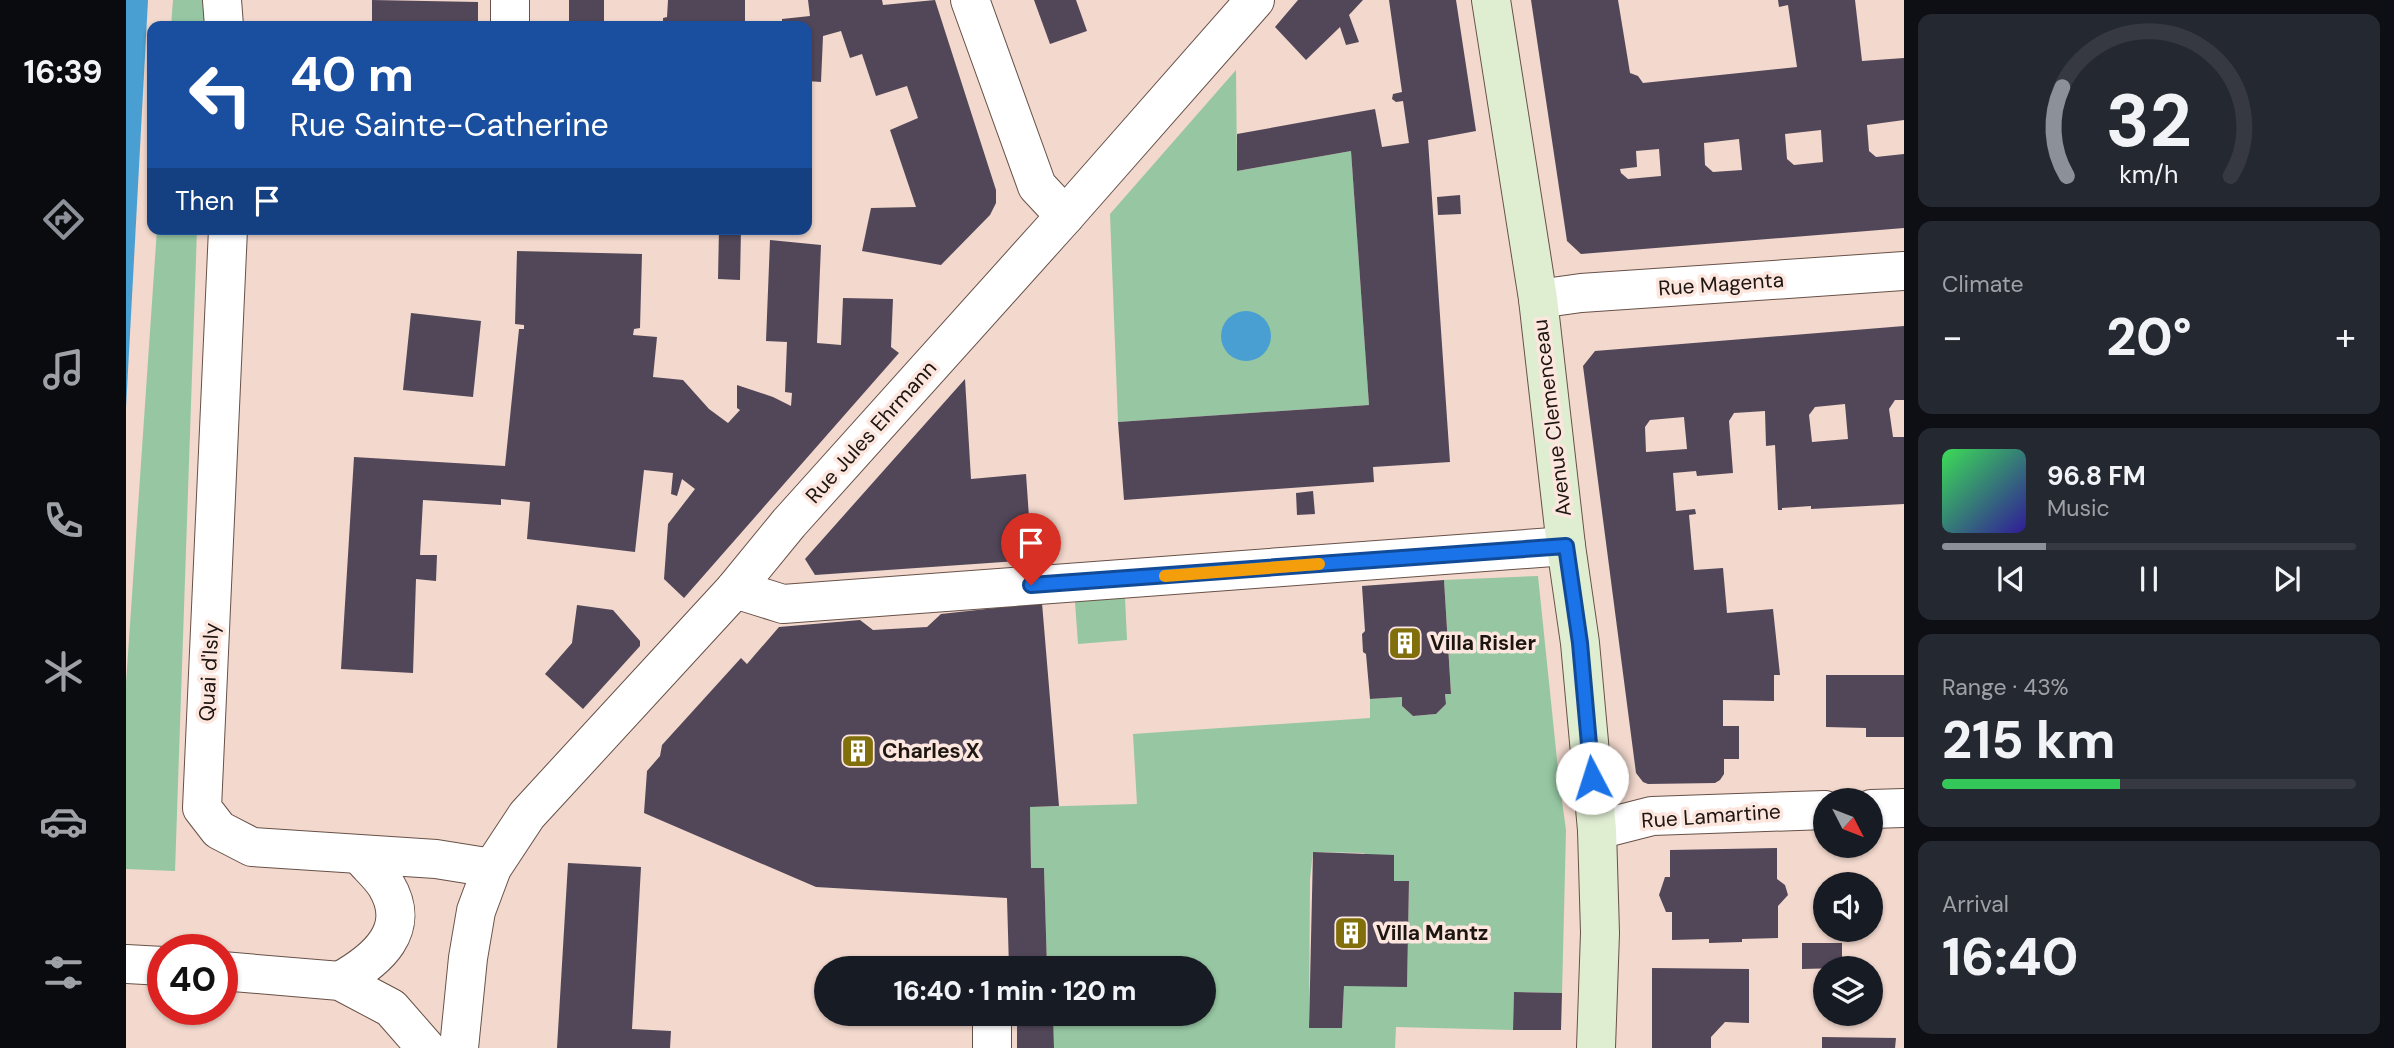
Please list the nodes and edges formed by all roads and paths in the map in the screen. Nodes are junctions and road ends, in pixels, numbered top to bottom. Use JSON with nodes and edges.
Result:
{"nodes":[{"id":1,"x":222,"y":0,"type":"edge"},
{"id":2,"x":510,"y":0,"type":"edge"},
{"id":3,"x":970,"y":0,"type":"edge"},
{"id":4,"x":1255,"y":0,"type":"edge"},
{"id":5,"x":1491,"y":0,"type":"edge"},
{"id":6,"x":224,"y":21,"type":"edge"},
{"id":7,"x":510,"y":21,"type":"edge"},
{"id":8,"x":1065,"y":216,"type":"junction"},
{"id":9,"x":228,"y":235,"type":"edge"},
{"id":10,"x":1904,"y":271,"type":"edge"},
{"id":11,"x":1538,"y":299,"type":"junction"},
{"id":12,"x":1566,"y":546,"type":"junction"},
{"id":13,"x":735,"y":589,"type":"junction"},
{"id":14,"x":1904,"y":808,"type":"edge"},
{"id":15,"x":1883,"y":809,"type":"edge"},
{"id":16,"x":1813,"y":810,"type":"edge"},
{"id":17,"x":1597,"y":830,"type":"junction"},
{"id":18,"x":360,"y":855,"type":"junction"},
{"id":19,"x":492,"y":868,"type":"junction"},
{"id":20,"x":126,"y":964,"type":"edge"},
{"id":21,"x":147,"y":966,"type":"edge"},
{"id":22,"x":238,"y":972,"type":"edge"},
{"id":23,"x":340,"y":981,"type":"junction"},
{"id":24,"x":992,"y":1026,"type":"edge"},
{"id":25,"x":426,"y":1048,"type":"edge"},
{"id":26,"x":459,"y":1048,"type":"edge"},
{"id":27,"x":992,"y":1048,"type":"edge"},
{"id":28,"x":1596,"y":1048,"type":"edge"}],
"edges":[{"from":1,"to":6,"type":"street"},
{"from":2,"to":7,"type":"street"},
{"from":3,"to":8,"type":"street"},
{"from":4,"to":8,"type":"street","name":"Rue Jules Ehrmann"},
{"from":5,"to":11,"type":"street","name":"Avenue Clemenceau"},
{"from":8,"to":13,"type":"street","name":"Rue Jules Ehrmann"},
{"from":9,"to":18,"type":"street","name":"Quai d'Isly"},
{"from":10,"to":11,"type":"street","name":"Rue Magenta"},
{"from":11,"to":12,"type":"street","name":"Avenue Clemenceau"},
{"from":12,"to":13,"type":"street"},
{"from":12,"to":17,"type":"street","name":"Avenue Clemenceau"},
{"from":13,"to":19,"type":"street","name":"Rue Jules Ehrmann"},
{"from":14,"to":15,"type":"street"},
{"from":16,"to":17,"type":"street","name":"Rue Lamartine"},
{"from":17,"to":28,"type":"street","name":"Avenue Clemenceau"},
{"from":18,"to":19,"type":"street","name":"Quai d'Isly"},
{"from":18,"to":23,"type":"street"},
{"from":19,"to":26,"type":"street","name":"Rue Jules Ehrmann"},
{"from":20,"to":21,"type":"street"},
{"from":22,"to":23,"type":"street"},
{"from":23,"to":25,"type":"street"},
{"from":24,"to":27,"type":"street"}]}
